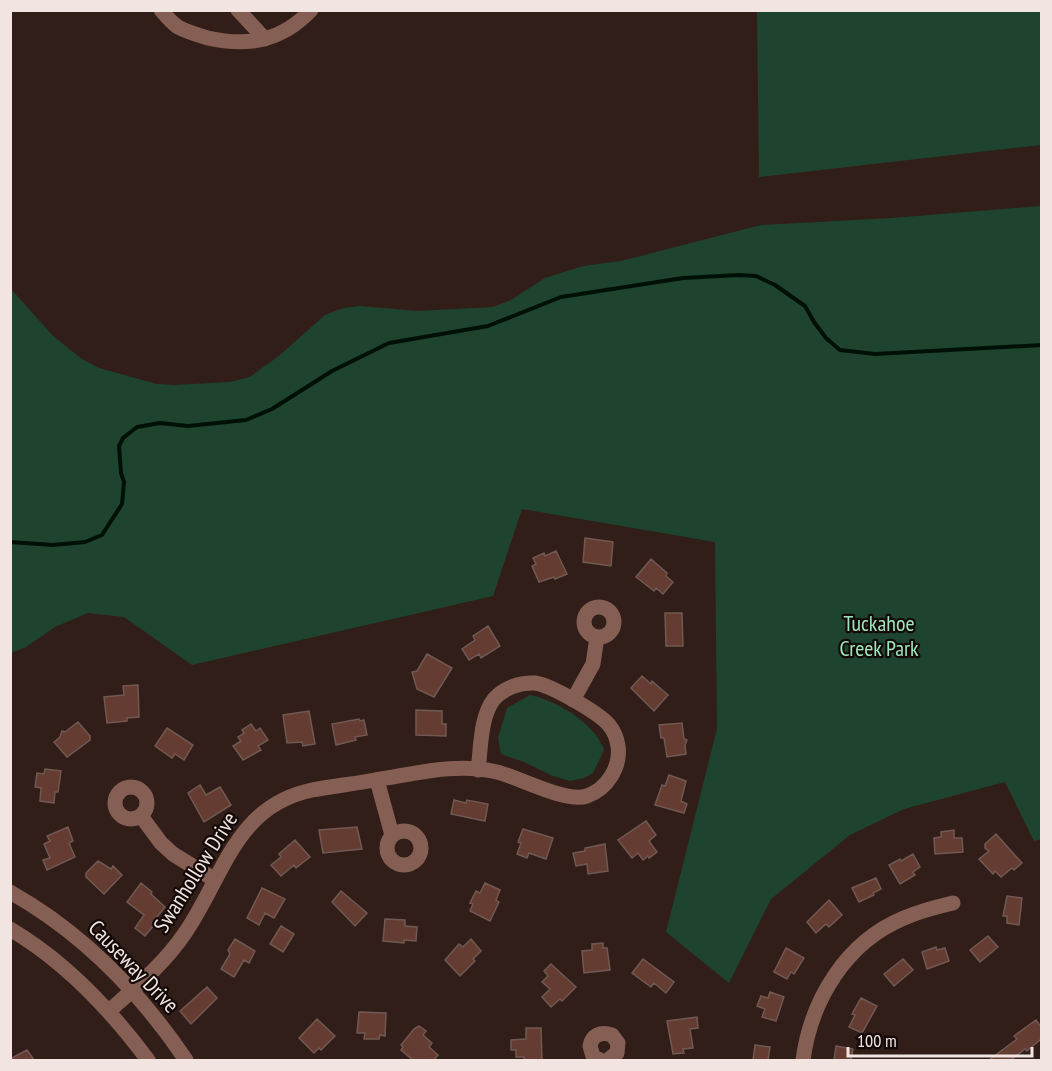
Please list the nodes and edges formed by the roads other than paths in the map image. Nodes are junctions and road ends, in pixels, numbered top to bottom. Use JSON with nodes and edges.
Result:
{"nodes":[{"id":1,"x":161,"y":10,"type":"edge"},
{"id":2,"x":238,"y":10,"type":"edge"},
{"id":3,"x":311,"y":10,"type":"edge"},
{"id":4,"x":265,"y":39,"type":"junction"},
{"id":5,"x":597,"y":637,"type":"dead end"},
{"id":6,"x":573,"y":700,"type":"junction"},
{"id":7,"x":478,"y":770,"type":"junction"},
{"id":8,"x":377,"y":780,"type":"junction"},
{"id":9,"x":141,"y":816,"type":"dead end"},
{"id":10,"x":392,"y":836,"type":"dead end"},
{"id":11,"x":215,"y":880,"type":"junction"},
{"id":12,"x":10,"y":892,"type":"edge"},
{"id":13,"x":953,"y":903,"type":"dead end"},
{"id":14,"x":10,"y":929,"type":"edge"},
{"id":15,"x":132,"y":991,"type":"junction"},
{"id":16,"x":109,"y":1011,"type":"junction"},
{"id":17,"x":148,"y":1060,"type":"edge"},
{"id":18,"x":186,"y":1060,"type":"edge"},
{"id":19,"x":600,"y":1060,"type":"edge"},
{"id":20,"x":610,"y":1060,"type":"edge"},
{"id":21,"x":803,"y":1060,"type":"edge"}],
"edges":[{"from":1,"to":4,"type":"street"},
{"from":2,"to":4,"type":"street"},
{"from":3,"to":4,"type":"street"},
{"from":5,"to":6,"type":"street"},
{"from":6,"to":7,"type":"street","name":"Swanhollow Drive"},
{"from":6,"to":7,"type":"street","name":"Swanhollow Drive"},
{"from":7,"to":8,"type":"street","name":"Swanhollow Drive"},
{"from":8,"to":10,"type":"street"},
{"from":8,"to":11,"type":"street","name":"Swanhollow Drive"},
{"from":9,"to":11,"type":"street"},
{"from":11,"to":15,"type":"street","name":"Swanhollow Drive"},
{"from":12,"to":15,"type":"street","name":"Causeway Drive"},
{"from":13,"to":21,"type":"street"},
{"from":14,"to":16,"type":"street"},
{"from":15,"to":16,"type":"street","name":"Swanhollow Drive"},
{"from":15,"to":18,"type":"street","name":"Causeway Drive"},
{"from":16,"to":17,"type":"street"},
{"from":19,"to":20,"type":"street"}]}
